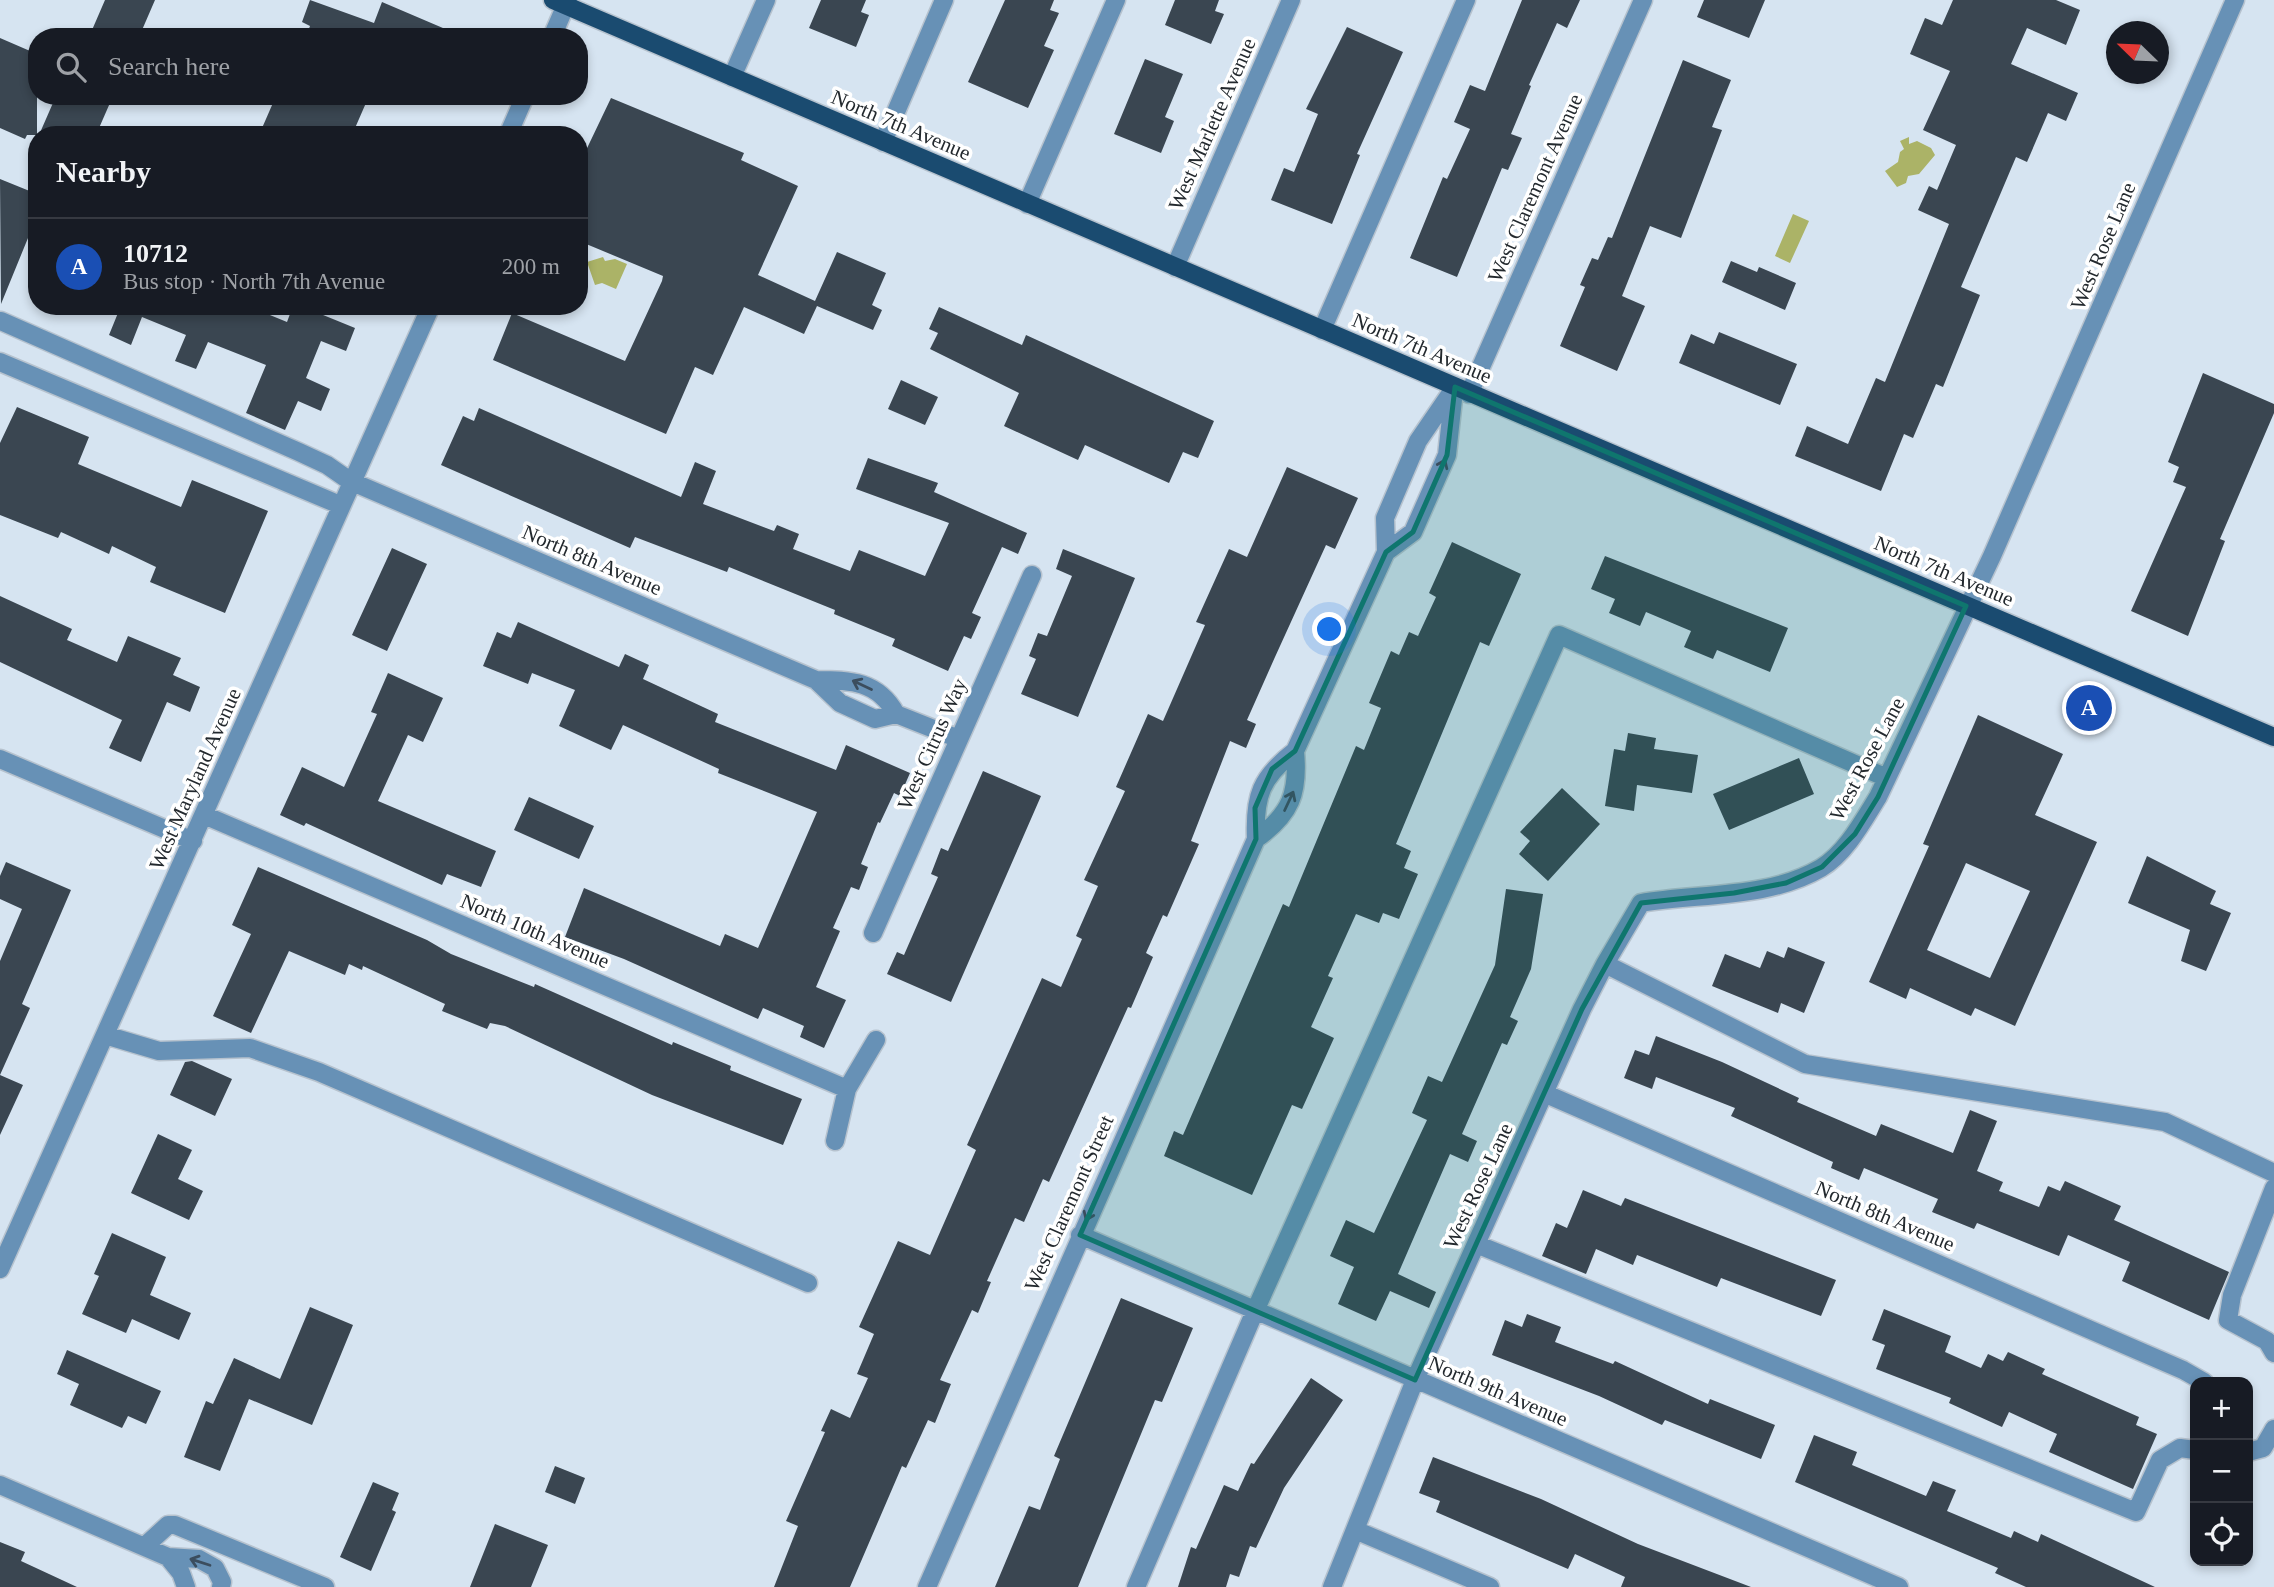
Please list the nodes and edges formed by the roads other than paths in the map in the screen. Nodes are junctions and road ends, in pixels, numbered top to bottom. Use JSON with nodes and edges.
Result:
{"nodes":[{"id":1,"x":766,"y":0,"type":"edge"},
{"id":2,"x":944,"y":0,"type":"edge"},
{"id":3,"x":1116,"y":0,"type":"edge"},
{"id":4,"x":1291,"y":0,"type":"edge"},
{"id":5,"x":1466,"y":0,"type":"edge"},
{"id":6,"x":1643,"y":0,"type":"edge"},
{"id":7,"x":2235,"y":0,"type":"edge"},
{"id":8,"x":562,"y":2,"type":"edge"},
{"id":9,"x":555,"y":28,"type":"edge"},
{"id":10,"x":732,"y":77,"type":"junction"},
{"id":11,"x":521,"y":105,"type":"edge"},
{"id":12,"x":512,"y":126,"type":"edge"},
{"id":13,"x":883,"y":142,"type":"junction"},
{"id":14,"x":1027,"y":204,"type":"junction"},
{"id":15,"x":1175,"y":267,"type":"junction"},
{"id":16,"x":427,"y":315,"type":"edge"},
{"id":17,"x":1,"y":321,"type":"edge"},
{"id":18,"x":1322,"y":330,"type":"junction"},
{"id":19,"x":0,"y":362,"type":"edge"},
{"id":20,"x":1462,"y":390,"type":"junction"},
{"id":21,"x":350,"y":481,"type":"junction"},
{"id":22,"x":1393,"y":499,"type":"junction"},
{"id":23,"x":340,"y":505,"type":"junction"},
{"id":24,"x":1422,"y":511,"type":"junction"},
{"id":25,"x":1386,"y":552,"type":"junction"},
{"id":26,"x":1032,"y":575,"type":"dead end"},
{"id":27,"x":1966,"y":606,"type":"junction"},
{"id":28,"x":816,"y":680,"type":"junction"},
{"id":29,"x":896,"y":714,"type":"junction"},
{"id":30,"x":2274,"y":737,"type":"edge"},
{"id":31,"x":959,"y":739,"type":"junction"},
{"id":32,"x":1295,"y":751,"type":"junction"},
{"id":33,"x":0,"y":759,"type":"edge"},
{"id":34,"x":1887,"y":778,"type":"junction"},
{"id":35,"x":204,"y":815,"type":"junction"},
{"id":36,"x":1256,"y":839,"type":"junction"},
{"id":37,"x":193,"y":841,"type":"junction"},
{"id":38,"x":873,"y":933,"type":"dead end"},
{"id":39,"x":1605,"y":964,"type":"junction"},
{"id":40,"x":106,"y":1035,"type":"junction"},
{"id":41,"x":876,"y":1040,"type":"dead end"},
{"id":42,"x":848,"y":1089,"type":"junction"},
{"id":43,"x":1546,"y":1094,"type":"junction"},
{"id":44,"x":835,"y":1141,"type":"dead end"},
{"id":45,"x":2274,"y":1173,"type":"edge"},
{"id":46,"x":2274,"y":1188,"type":"edge"},
{"id":47,"x":1080,"y":1235,"type":"junction"},
{"id":48,"x":1476,"y":1244,"type":"junction"},
{"id":49,"x":1,"y":1267,"type":"edge"},
{"id":50,"x":808,"y":1283,"type":"dead end"},
{"id":51,"x":1255,"y":1311,"type":"junction"},
{"id":52,"x":2274,"y":1353,"type":"edge"},
{"id":53,"x":2195,"y":1377,"type":"edge"},
{"id":54,"x":1415,"y":1380,"type":"junction"},
{"id":55,"x":2274,"y":1429,"type":"edge"},
{"id":56,"x":2190,"y":1449,"type":"edge"},
{"id":57,"x":2253,"y":1451,"type":"edge"},
{"id":58,"x":0,"y":1485,"type":"edge"},
{"id":59,"x":1355,"y":1530,"type":"junction"},
{"id":60,"x":145,"y":1546,"type":"junction"},
{"id":61,"x":168,"y":1557,"type":"junction"},
{"id":62,"x":186,"y":1587,"type":"edge"},
{"id":63,"x":221,"y":1587,"type":"edge"},
{"id":64,"x":325,"y":1587,"type":"edge"},
{"id":65,"x":927,"y":1587,"type":"edge"},
{"id":66,"x":1136,"y":1587,"type":"edge"},
{"id":67,"x":1332,"y":1587,"type":"edge"},
{"id":68,"x":1490,"y":1587,"type":"edge"},
{"id":69,"x":1899,"y":1587,"type":"edge"}],
"edges":[{"from":1,"to":10,"type":"street"},
{"from":2,"to":13,"type":"street"},
{"from":3,"to":14,"type":"street"},
{"from":4,"to":15,"type":"street","name":"West Marlette Avenue"},
{"from":5,"to":18,"type":"street"},
{"from":6,"to":20,"type":"street","name":"West Claremont Avenue"},
{"from":7,"to":27,"type":"street","name":"West Rose Lane"},
{"from":8,"to":9,"type":"street"},
{"from":8,"to":10,"type":"main road","name":"North 7th Avenue"},
{"from":10,"to":13,"type":"main road","name":"North 7th Avenue"},
{"from":11,"to":12,"type":"street"},
{"from":13,"to":14,"type":"main road","name":"North 7th Avenue"},
{"from":14,"to":15,"type":"main road","name":"North 7th Avenue"},
{"from":15,"to":18,"type":"main road","name":"North 7th Avenue"},
{"from":16,"to":21,"type":"street","name":"West Maryland Avenue"},
{"from":17,"to":21,"type":"street","name":"North 8th Avenue"},
{"from":18,"to":20,"type":"main road","name":"North 7th Avenue"},
{"from":19,"to":23,"type":"street"},
{"from":20,"to":22,"type":"street","name":"West Claremont Street"},
{"from":24,"to":20,"type":"street","name":"West Claremont Street","one_way":true},
{"from":20,"to":27,"type":"main road","name":"North 7th Avenue"},
{"from":21,"to":23,"type":"street","name":"West Maryland Avenue"},
{"from":21,"to":28,"type":"street","name":"North 8th Avenue"},
{"from":22,"to":24,"type":"street"},
{"from":22,"to":25,"type":"street","name":"West Claremont Street"},
{"from":23,"to":35,"type":"street","name":"West Maryland Avenue"},
{"from":24,"to":25,"type":"street","name":"West Claremont Street"},
{"from":25,"to":32,"type":"street","name":"West Claremont Street"},
{"from":26,"to":31,"type":"street","name":"West Citrus Way"},
{"from":27,"to":30,"type":"main road","name":"North 7th Avenue"},
{"from":27,"to":34,"type":"street","name":"West Rose Lane"},
{"from":28,"to":29,"type":"street","name":"North 8th Avenue"},
{"from":29,"to":28,"type":"street","name":"North 8th Avenue","one_way":true},
{"from":29,"to":31,"type":"street","name":"North 8th Avenue"},
{"from":31,"to":38,"type":"street","name":"West Citrus Way"},
{"from":32,"to":36,"type":"street","name":"West Claremont Street"},
{"from":36,"to":32,"type":"street","name":"West Claremont Street","one_way":true},
{"from":33,"to":37,"type":"street"},
{"from":34,"to":39,"type":"street","name":"West Rose Lane"},
{"from":34,"to":51,"type":"street"},
{"from":35,"to":37,"type":"street","name":"West Maryland Avenue"},
{"from":35,"to":42,"type":"street","name":"North 10th Avenue"},
{"from":36,"to":47,"type":"street","name":"West Claremont Street","one_way":true},
{"from":37,"to":40,"type":"street","name":"West Maryland Avenue"},
{"from":39,"to":43,"type":"street","name":"West Rose Lane"},
{"from":39,"to":45,"type":"street"},
{"from":40,"to":49,"type":"street","name":"West Maryland Avenue"},
{"from":40,"to":50,"type":"street"},
{"from":41,"to":42,"type":"street"},
{"from":42,"to":44,"type":"street"},
{"from":43,"to":48,"type":"street","name":"West Rose Lane"},
{"from":43,"to":53,"type":"street","name":"North 8th Avenue"},
{"from":46,"to":52,"type":"street"},
{"from":47,"to":51,"type":"street","name":"North 9th Avenue"},
{"from":47,"to":65,"type":"street","name":"West Claremont Street"},
{"from":48,"to":54,"type":"street","name":"West Rose Lane"},
{"from":48,"to":56,"type":"street"},
{"from":51,"to":54,"type":"street","name":"North 9th Avenue"},
{"from":51,"to":66,"type":"street"},
{"from":54,"to":59,"type":"street","name":"West Rose Lane"},
{"from":54,"to":69,"type":"street","name":"North 9th Avenue"},
{"from":55,"to":57,"type":"street"},
{"from":58,"to":60,"type":"street"},
{"from":59,"to":67,"type":"street","name":"West Rose Lane"},
{"from":59,"to":68,"type":"street"},
{"from":60,"to":61,"type":"street"},
{"from":60,"to":64,"type":"street"},
{"from":61,"to":62,"type":"street"},
{"from":63,"to":61,"type":"street","one_way":true}]}
